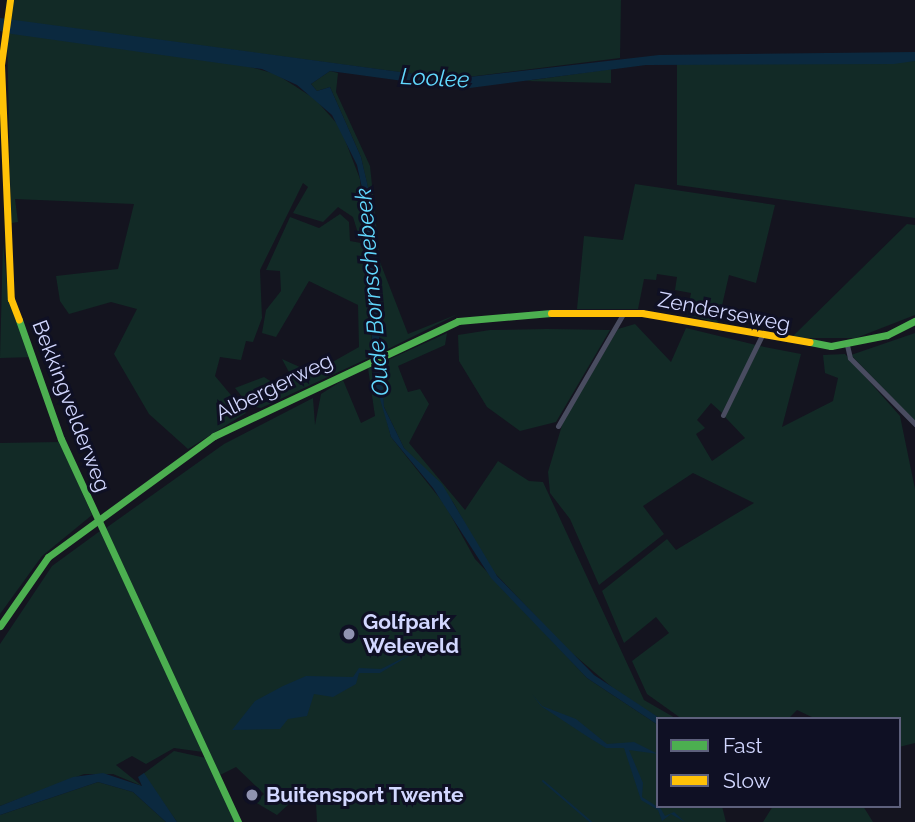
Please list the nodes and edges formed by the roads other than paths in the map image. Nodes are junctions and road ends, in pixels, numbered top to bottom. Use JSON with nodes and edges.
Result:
{"nodes":[{"id":1,"x":10,"y":0,"type":"edge"},
{"id":2,"x":623,"y":314,"type":"junction"},
{"id":3,"x":479,"y":316,"type":"joint"},
{"id":4,"x":915,"y":321,"type":"edge"},
{"id":5,"x":761,"y":337,"type":"junction"},
{"id":6,"x":847,"y":345,"type":"junction"},
{"id":7,"x":723,"y":415,"type":"dead end"},
{"id":8,"x":915,"y":424,"type":"edge"},
{"id":9,"x":558,"y":425,"type":"dead end"},
{"id":10,"x":97,"y":520,"type":"junction"},
{"id":11,"x":0,"y":626,"type":"edge"},
{"id":12,"x":238,"y":822,"type":"edge"}],
"edges":[{"from":1,"to":10,"type":"main road","name":"Bekkingvelderweg"},
{"from":2,"to":3,"type":"main road","name":"Zenderseweg"},
{"from":2,"to":5,"type":"main road","name":"Zenderseweg"},
{"from":2,"to":9,"type":"street"},
{"from":3,"to":10,"type":"main road","name":"Albergerweg"},
{"from":4,"to":6,"type":"main road","name":"Zenderseweg"},
{"from":5,"to":6,"type":"main road","name":"Zenderseweg"},
{"from":5,"to":7,"type":"street"},
{"from":6,"to":8,"type":"street"},
{"from":10,"to":11,"type":"main road","name":"Albergerweg"},
{"from":10,"to":12,"type":"main road","name":"Bekkingvelderweg"}]}
